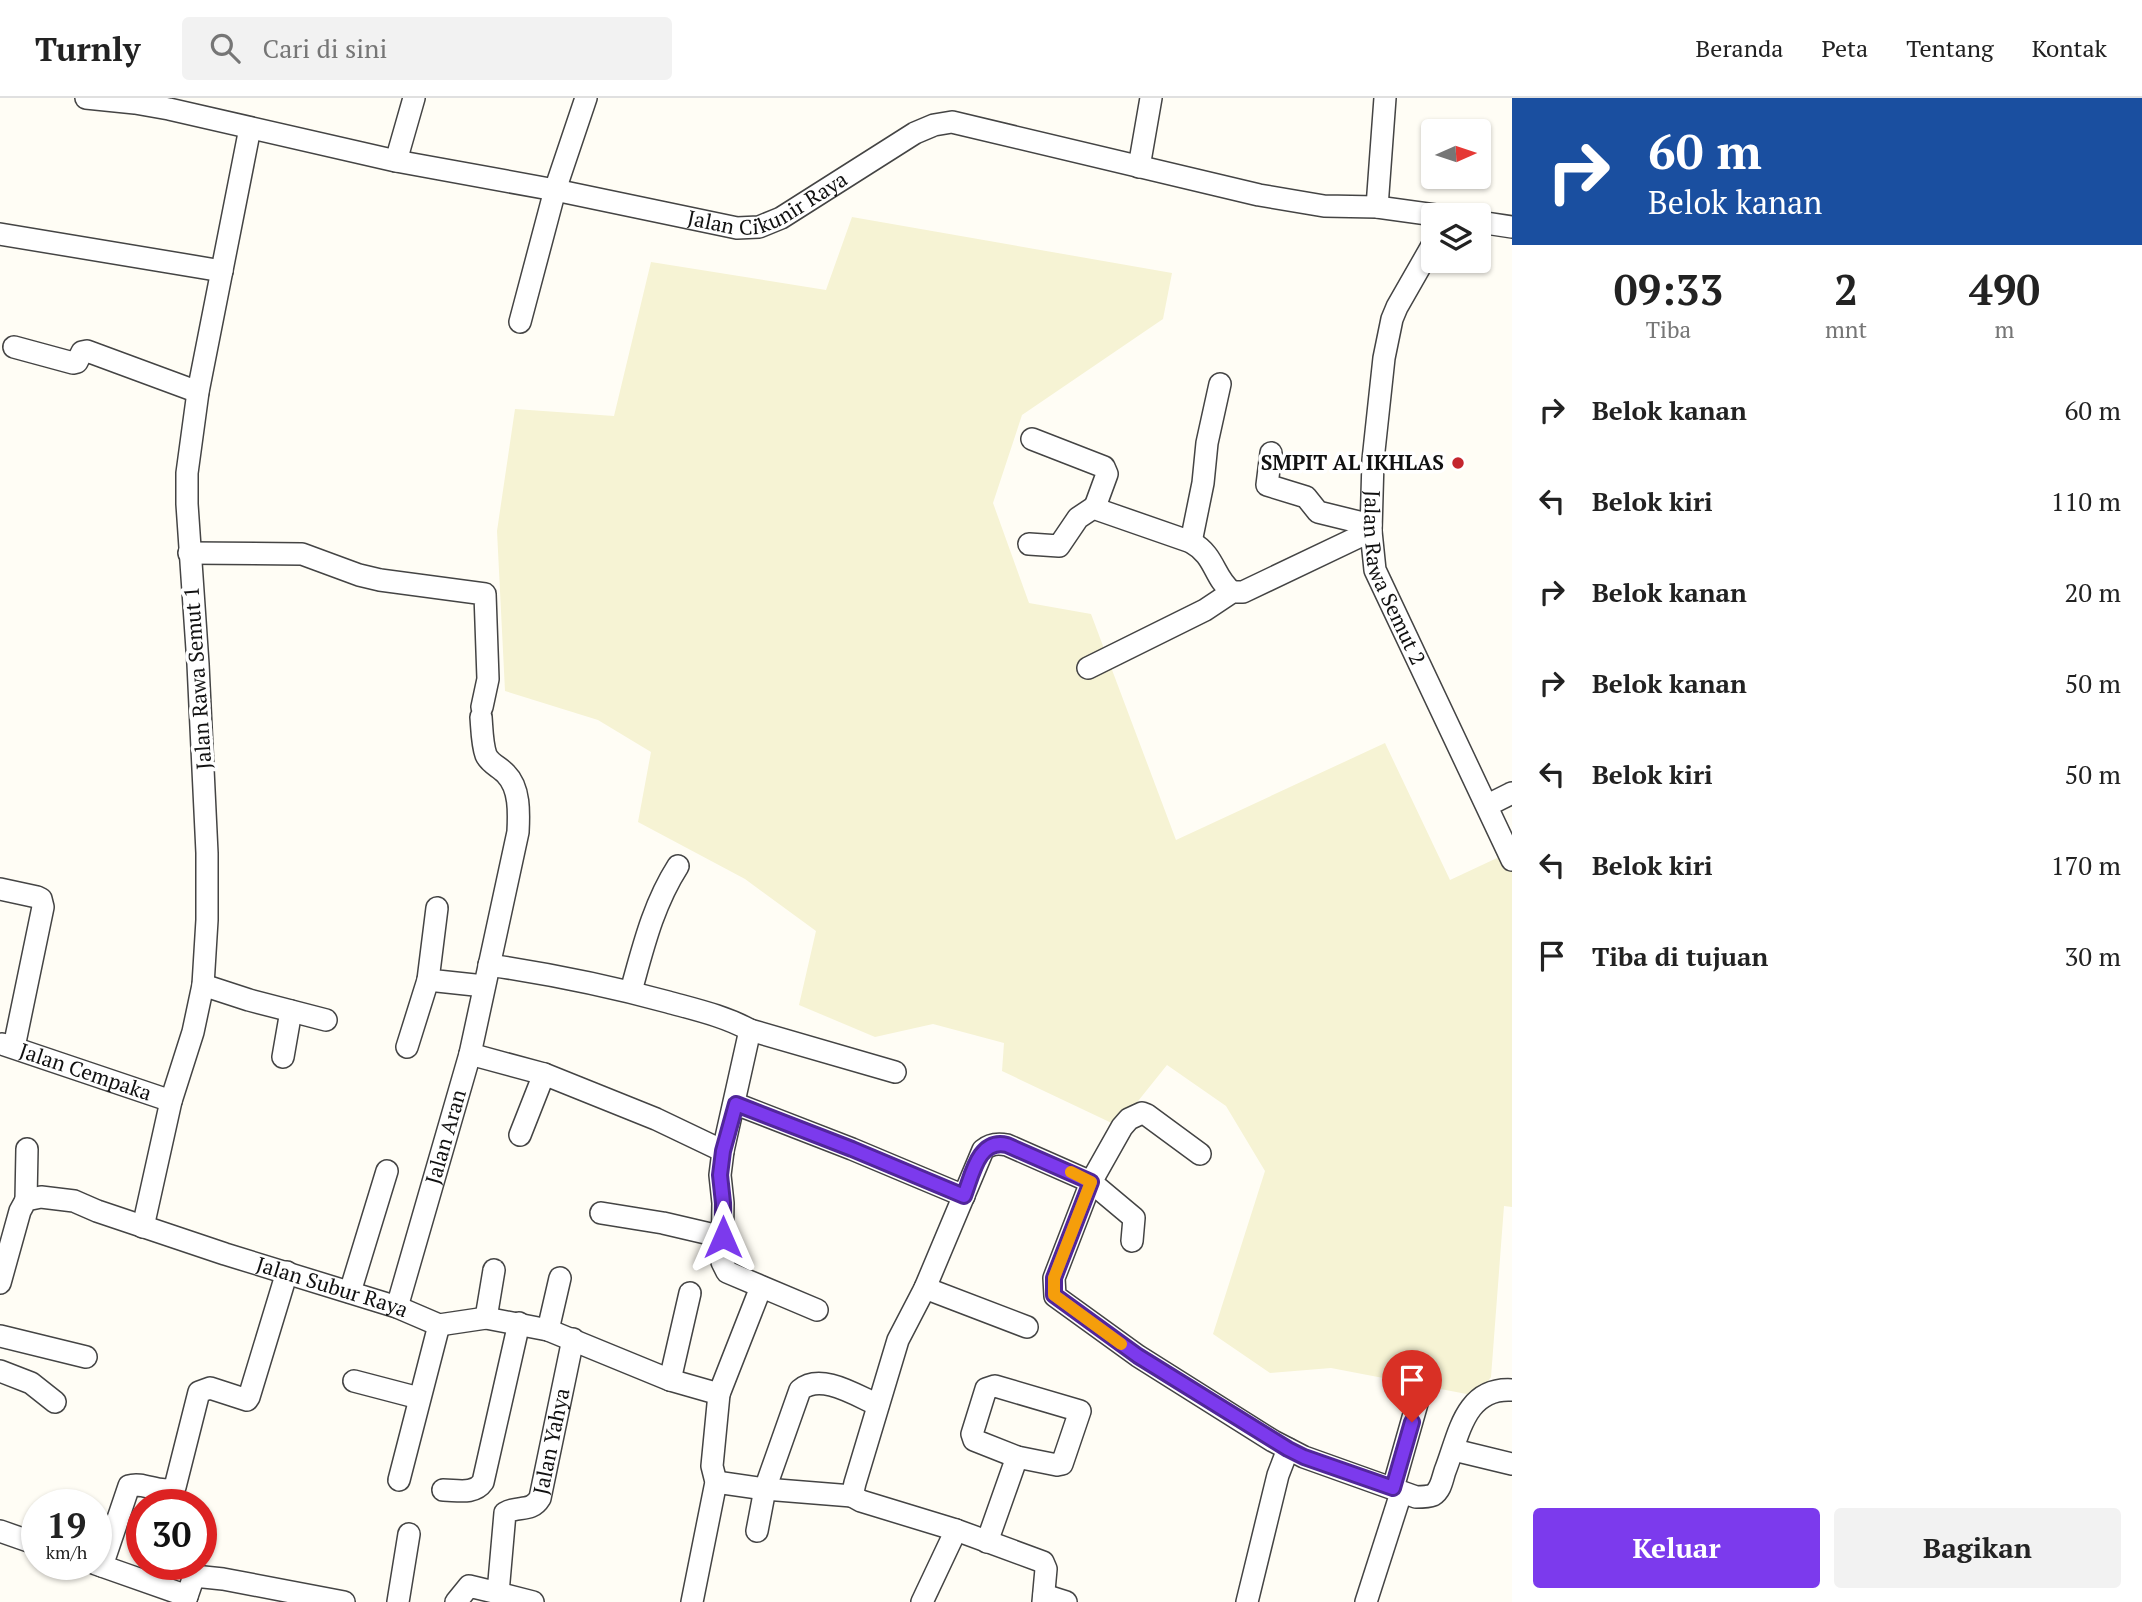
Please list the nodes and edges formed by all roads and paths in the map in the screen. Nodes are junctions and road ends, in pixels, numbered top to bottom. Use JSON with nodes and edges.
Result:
{"nodes":[{"id":1,"x":86,"y":98,"type":"edge"},
{"id":2,"x":414,"y":98,"type":"edge"},
{"id":3,"x":586,"y":98,"type":"edge"},
{"id":4,"x":1151,"y":98,"type":"edge"},
{"id":5,"x":1385,"y":98,"type":"edge"},
{"id":6,"x":171,"y":104,"type":"edge"},
{"id":7,"x":250,"y":128,"type":"junction"},
{"id":8,"x":396,"y":161,"type":"junction"},
{"id":9,"x":1139,"y":167,"type":"junction"},
{"id":10,"x":555,"y":190,"type":"junction"},
{"id":11,"x":1377,"y":207,"type":"junction"},
{"id":12,"x":1421,"y":213,"type":"edge"},
{"id":13,"x":1491,"y":224,"type":"edge"},
{"id":14,"x":1512,"y":227,"type":"edge"},
{"id":15,"x":0,"y":234,"type":"edge"},
{"id":16,"x":1421,"y":269,"type":"edge"},
{"id":17,"x":222,"y":271,"type":"junction"},
{"id":18,"x":520,"y":322,"type":"dead end"},
{"id":19,"x":14,"y":347,"type":"dead end"},
{"id":20,"x":1220,"y":384,"type":"dead end"},
{"id":21,"x":198,"y":392,"type":"junction"},
{"id":22,"x":1032,"y":439,"type":"dead end"},
{"id":23,"x":1271,"y":453,"type":"dead end"},
{"id":24,"x":1096,"y":506,"type":"junction"},
{"id":25,"x":1371,"y":528,"type":"junction"},
{"id":26,"x":1191,"y":541,"type":"junction"},
{"id":27,"x":1029,"y":544,"type":"dead end"},
{"id":28,"x":189,"y":553,"type":"junction"},
{"id":29,"x":1232,"y":592,"type":"junction"},
{"id":30,"x":1088,"y":668,"type":"dead end"},
{"id":31,"x":1512,"y":793,"type":"edge"},
{"id":32,"x":1488,"y":805,"type":"junction"},
{"id":33,"x":1512,"y":860,"type":"edge"},
{"id":34,"x":678,"y":866,"type":"dead end"},
{"id":35,"x":0,"y":889,"type":"edge"},
{"id":36,"x":437,"y":908,"type":"dead end"},
{"id":37,"x":489,"y":964,"type":"junction"},
{"id":38,"x":428,"y":980,"type":"junction"},
{"id":39,"x":203,"y":985,"type":"junction"},
{"id":40,"x":484,"y":986,"type":"junction"},
{"id":41,"x":631,"y":992,"type":"junction"},
{"id":42,"x":291,"y":1011,"type":"junction"},
{"id":43,"x":326,"y":1020,"type":"dead end"},
{"id":44,"x":750,"y":1030,"type":"junction"},
{"id":45,"x":7,"y":1045,"type":"edge"},
{"id":46,"x":407,"y":1046,"type":"dead end"},
{"id":47,"x":470,"y":1054,"type":"junction"},
{"id":48,"x":283,"y":1057,"type":"dead end"},
{"id":49,"x":895,"y":1072,"type":"dead end"},
{"id":50,"x":544,"y":1074,"type":"junction"},
{"id":51,"x":171,"y":1101,"type":"junction"},
{"id":52,"x":736,"y":1104,"type":"junction"},
{"id":53,"x":520,"y":1135,"type":"dead end"},
{"id":54,"x":27,"y":1149,"type":"dead end"},
{"id":55,"x":723,"y":1151,"type":"junction"},
{"id":56,"x":1200,"y":1154,"type":"dead end"},
{"id":57,"x":387,"y":1171,"type":"dead end"},
{"id":58,"x":1091,"y":1182,"type":"junction"},
{"id":59,"x":964,"y":1196,"type":"junction"},
{"id":60,"x":26,"y":1200,"type":"junction"},
{"id":61,"x":601,"y":1213,"type":"dead end"},
{"id":62,"x":143,"y":1227,"type":"junction"},
{"id":63,"x":723,"y":1237,"type":"junction"},
{"id":64,"x":1132,"y":1241,"type":"dead end"},
{"id":65,"x":494,"y":1270,"type":"dead end"},
{"id":66,"x":287,"y":1272,"type":"junction"},
{"id":67,"x":560,"y":1278,"type":"dead end"},
{"id":68,"x":0,"y":1283,"type":"edge"},
{"id":69,"x":761,"y":1287,"type":"junction"},
{"id":70,"x":925,"y":1288,"type":"junction"},
{"id":71,"x":350,"y":1292,"type":"junction"},
{"id":72,"x":690,"y":1293,"type":"dead end"},
{"id":73,"x":397,"y":1307,"type":"junction"},
{"id":74,"x":817,"y":1310,"type":"dead end"},
{"id":75,"x":486,"y":1318,"type":"junction"},
{"id":76,"x":519,"y":1323,"type":"junction"},
{"id":77,"x":439,"y":1325,"type":"junction"},
{"id":78,"x":1027,"y":1327,"type":"dead end"},
{"id":79,"x":548,"y":1330,"type":"junction"},
{"id":80,"x":0,"y":1336,"type":"edge"},
{"id":81,"x":573,"y":1339,"type":"junction"},
{"id":82,"x":86,"y":1357,"type":"dead end"},
{"id":83,"x":0,"y":1371,"type":"edge"},
{"id":84,"x":670,"y":1380,"type":"junction"},
{"id":85,"x":354,"y":1381,"type":"dead end"},
{"id":86,"x":1512,"y":1390,"type":"edge"},
{"id":87,"x":719,"y":1394,"type":"junction"},
{"id":88,"x":419,"y":1398,"type":"junction"},
{"id":89,"x":1418,"y":1400,"type":"dead end"},
{"id":90,"x":55,"y":1402,"type":"dead end"},
{"id":91,"x":878,"y":1405,"type":"junction"},
{"id":92,"x":1288,"y":1449,"type":"junction"},
{"id":93,"x":1454,"y":1450,"type":"junction"},
{"id":94,"x":1017,"y":1457,"type":"junction"},
{"id":95,"x":1512,"y":1464,"type":"edge"},
{"id":96,"x":398,"y":1480,"type":"dead end"},
{"id":97,"x":716,"y":1482,"type":"junction"},
{"id":98,"x":765,"y":1489,"type":"junction"},
{"id":99,"x":443,"y":1490,"type":"dead end"},
{"id":100,"x":1397,"y":1490,"type":"junction"},
{"id":101,"x":852,"y":1496,"type":"junction"},
{"id":102,"x":956,"y":1530,"type":"junction"},
{"id":103,"x":0,"y":1531,"type":"edge"},
{"id":104,"x":112,"y":1531,"type":"edge"},
{"id":105,"x":757,"y":1531,"type":"dead end"},
{"id":106,"x":409,"y":1534,"type":"dead end"},
{"id":107,"x":21,"y":1538,"type":"edge"},
{"id":108,"x":987,"y":1542,"type":"junction"},
{"id":109,"x":112,"y":1570,"type":"edge"},
{"id":110,"x":498,"y":1593,"type":"junction"},
{"id":111,"x":186,"y":1599,"type":"edge"},
{"id":112,"x":1044,"y":1599,"type":"edge"},
{"id":113,"x":344,"y":1602,"type":"edge"},
{"id":114,"x":398,"y":1602,"type":"edge"},
{"id":115,"x":456,"y":1602,"type":"edge"},
{"id":116,"x":533,"y":1602,"type":"edge"},
{"id":117,"x":692,"y":1602,"type":"edge"},
{"id":118,"x":922,"y":1602,"type":"edge"},
{"id":119,"x":1066,"y":1602,"type":"edge"},
{"id":120,"x":1247,"y":1602,"type":"edge"},
{"id":121,"x":1366,"y":1602,"type":"edge"}],
"edges":[{"from":1,"to":6,"type":"street","name":"Jalan Cikunir Raya"},
{"from":2,"to":8,"type":"street"},
{"from":3,"to":10,"type":"street"},
{"from":4,"to":9,"type":"street"},
{"from":5,"to":11,"type":"street"},
{"from":6,"to":7,"type":"street","name":"Jalan Cikunir Raya"},
{"from":7,"to":8,"type":"street","name":"Jalan Cikunir Raya"},
{"from":7,"to":17,"type":"street","name":"Jalan Rawa Semut 1"},
{"from":8,"to":10,"type":"street","name":"Jalan Cikunir Raya"},
{"from":9,"to":10,"type":"street","name":"Jalan Cikunir Raya"},
{"from":9,"to":11,"type":"street","name":"Jalan Cikunir Raya"},
{"from":10,"to":18,"type":"street"},
{"from":11,"to":12,"type":"street","name":"Jalan Cikunir Raya"},
{"from":13,"to":14,"type":"street"},
{"from":15,"to":17,"type":"street"},
{"from":16,"to":25,"type":"street","name":"Jalan Rawa Semut 2"},
{"from":17,"to":21,"type":"street","name":"Jalan Rawa Semut 1"},
{"from":19,"to":21,"type":"street"},
{"from":20,"to":26,"type":"street"},
{"from":21,"to":28,"type":"street","name":"Jalan Rawa Semut 1"},
{"from":22,"to":24,"type":"street"},
{"from":23,"to":25,"type":"street"},
{"from":24,"to":26,"type":"street"},
{"from":24,"to":27,"type":"street"},
{"from":25,"to":29,"type":"street"},
{"from":25,"to":32,"type":"street","name":"Jalan Rawa Semut 2"},
{"from":26,"to":29,"type":"street"},
{"from":28,"to":37,"type":"street","name":"Jalan Aran"},
{"from":28,"to":39,"type":"street","name":"Jalan Rawa Semut 1"},
{"from":29,"to":30,"type":"street"},
{"from":31,"to":32,"type":"street"},
{"from":32,"to":33,"type":"street","name":"Jalan Rawa Semut 2"},
{"from":34,"to":41,"type":"street"},
{"from":35,"to":45,"type":"street"},
{"from":36,"to":38,"type":"street"},
{"from":37,"to":40,"type":"street","name":"Jalan Aran"},
{"from":37,"to":41,"type":"street"},
{"from":38,"to":40,"type":"street"},
{"from":38,"to":46,"type":"street"},
{"from":39,"to":42,"type":"street"},
{"from":39,"to":51,"type":"street","name":"Jalan Rawa Semut 1"},
{"from":40,"to":47,"type":"street","name":"Jalan Aran"},
{"from":41,"to":44,"type":"street"},
{"from":42,"to":43,"type":"street"},
{"from":42,"to":48,"type":"street"},
{"from":44,"to":49,"type":"street"},
{"from":44,"to":52,"type":"street"},
{"from":45,"to":51,"type":"street","name":"Jalan Cempaka"},
{"from":47,"to":50,"type":"street"},
{"from":47,"to":73,"type":"street","name":"Jalan Aran"},
{"from":50,"to":53,"type":"street"},
{"from":50,"to":55,"type":"street"},
{"from":51,"to":62,"type":"street","name":"Jalan Rawa Semut 1"},
{"from":52,"to":55,"type":"street"},
{"from":52,"to":59,"type":"street"},
{"from":54,"to":60,"type":"street"},
{"from":55,"to":63,"type":"street"},
{"from":56,"to":58,"type":"street"},
{"from":57,"to":71,"type":"street"},
{"from":58,"to":59,"type":"street"},
{"from":58,"to":64,"type":"street"},
{"from":58,"to":92,"type":"street"},
{"from":59,"to":70,"type":"street"},
{"from":60,"to":62,"type":"street","name":"Jalan Subur Raya"},
{"from":60,"to":68,"type":"street"},
{"from":61,"to":63,"type":"street"},
{"from":62,"to":66,"type":"street","name":"Jalan Subur Raya"},
{"from":63,"to":69,"type":"street"},
{"from":65,"to":75,"type":"street"},
{"from":66,"to":71,"type":"street","name":"Jalan Subur Raya"},
{"from":66,"to":104,"type":"street"},
{"from":67,"to":79,"type":"street"},
{"from":69,"to":74,"type":"street"},
{"from":69,"to":87,"type":"street"},
{"from":70,"to":78,"type":"street"},
{"from":70,"to":91,"type":"street"},
{"from":71,"to":73,"type":"street","name":"Jalan Subur Raya"},
{"from":72,"to":84,"type":"street"},
{"from":73,"to":77,"type":"street","name":"Jalan Subur Raya"},
{"from":75,"to":76,"type":"street"},
{"from":75,"to":77,"type":"street"},
{"from":76,"to":79,"type":"street"},
{"from":76,"to":99,"type":"street"},
{"from":77,"to":88,"type":"street"},
{"from":79,"to":81,"type":"street"},
{"from":80,"to":82,"type":"street"},
{"from":81,"to":84,"type":"street"},
{"from":81,"to":110,"type":"street","name":"Jalan Yahya"},
{"from":83,"to":90,"type":"street"},
{"from":84,"to":87,"type":"street"},
{"from":85,"to":88,"type":"street"},
{"from":86,"to":93,"type":"street"},
{"from":87,"to":97,"type":"street"},
{"from":88,"to":96,"type":"street"},
{"from":89,"to":100,"type":"street"},
{"from":91,"to":98,"type":"street"},
{"from":91,"to":101,"type":"street"},
{"from":92,"to":100,"type":"street"},
{"from":92,"to":120,"type":"street"},
{"from":93,"to":95,"type":"street"},
{"from":93,"to":100,"type":"street"},
{"from":94,"to":94,"type":"street"},
{"from":94,"to":108,"type":"street"},
{"from":97,"to":98,"type":"street"},
{"from":97,"to":117,"type":"street"},
{"from":98,"to":101,"type":"street"},
{"from":98,"to":105,"type":"street"},
{"from":100,"to":121,"type":"street"},
{"from":101,"to":102,"type":"street"},
{"from":102,"to":108,"type":"street"},
{"from":102,"to":118,"type":"street"},
{"from":103,"to":107,"type":"street"},
{"from":106,"to":114,"type":"street"},
{"from":108,"to":112,"type":"street"},
{"from":109,"to":111,"type":"street"},
{"from":110,"to":115,"type":"street"},
{"from":110,"to":116,"type":"street"},
{"from":111,"to":113,"type":"street"},
{"from":112,"to":119,"type":"street"}]}
